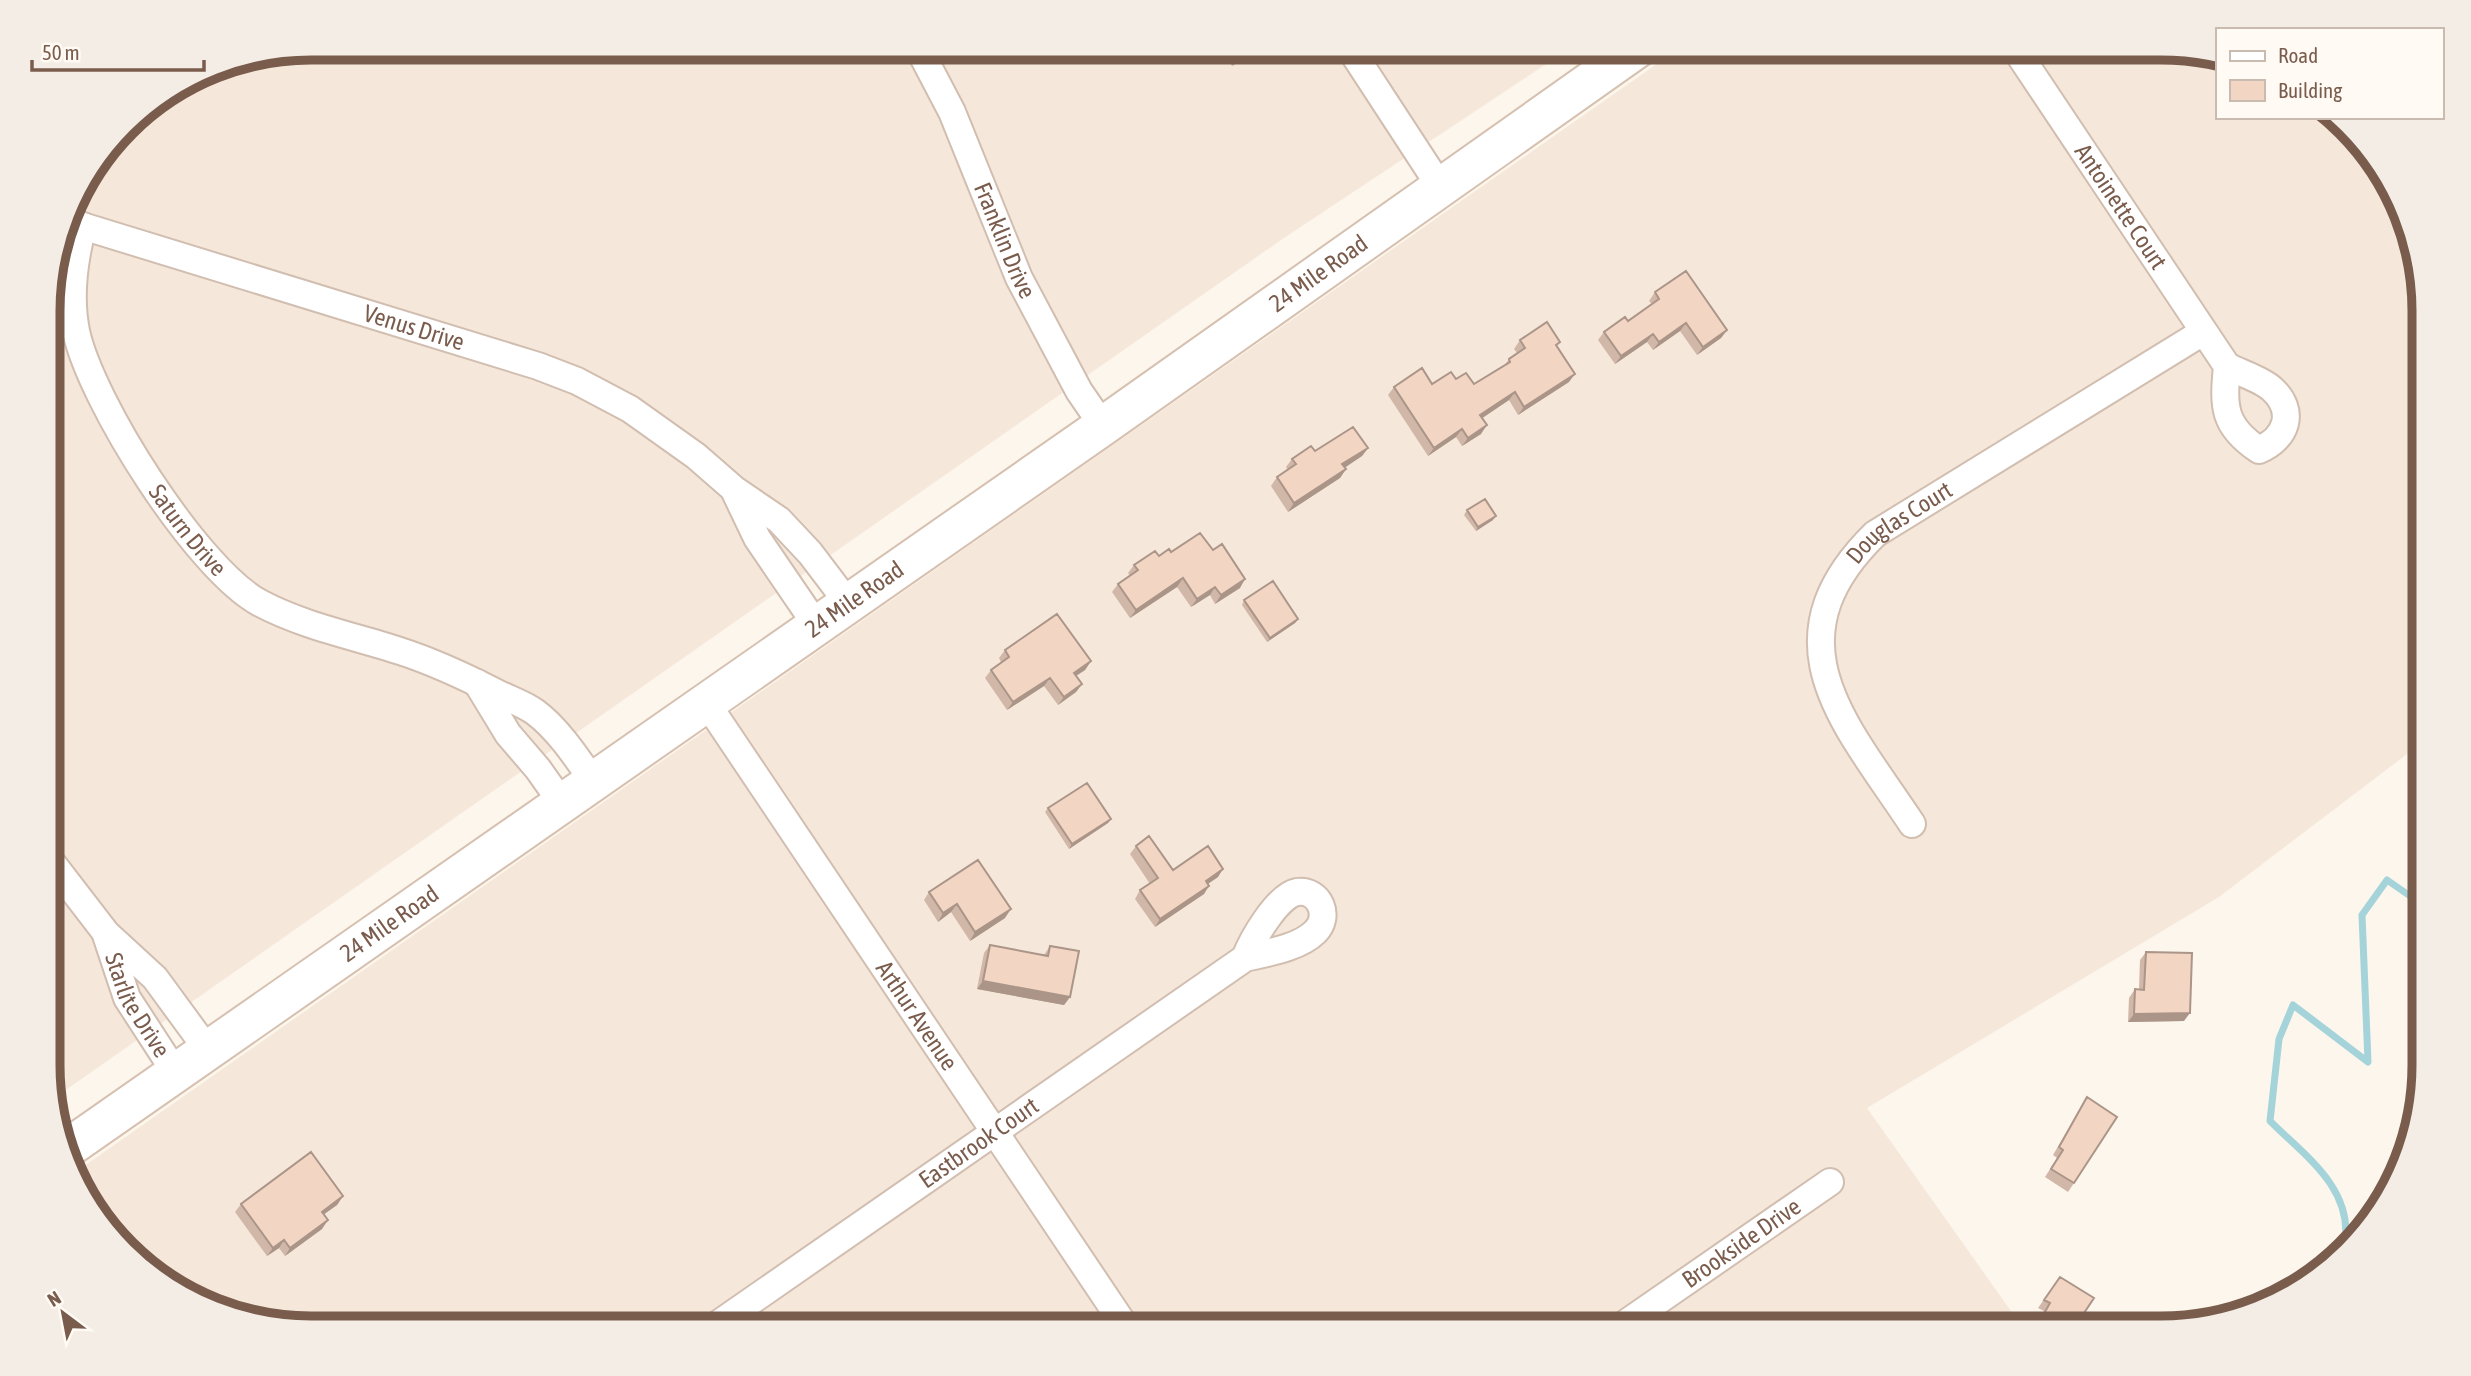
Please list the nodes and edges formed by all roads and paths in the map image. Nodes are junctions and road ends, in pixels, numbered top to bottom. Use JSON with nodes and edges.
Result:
{"nodes":[{"id":1,"x":925,"y":60,"type":"edge"},
{"id":2,"x":1357,"y":60,"type":"edge"},
{"id":3,"x":1621,"y":60,"type":"edge"},
{"id":4,"x":2023,"y":60,"type":"edge"},
{"id":5,"x":1441,"y":188,"type":"junction"},
{"id":6,"x":75,"y":224,"type":"edge"},
{"id":7,"x":75,"y":225,"type":"edge"},
{"id":8,"x":2203,"y":332,"type":"junction"},
{"id":9,"x":2227,"y":366,"type":"dead end"},
{"id":10,"x":1103,"y":426,"type":"junction"},
{"id":11,"x":735,"y":490,"type":"junction"},
{"id":12,"x":848,"y":603,"type":"junction"},
{"id":13,"x":817,"y":626,"type":"junction"},
{"id":14,"x":477,"y":682,"type":"junction"},
{"id":15,"x":706,"y":702,"type":"junction"},
{"id":16,"x":593,"y":781,"type":"junction"},
{"id":17,"x":562,"y":803,"type":"junction"},
{"id":18,"x":1912,"y":824,"type":"dead end"},
{"id":19,"x":60,"y":872,"type":"edge"},
{"id":20,"x":106,"y":933,"type":"junction"},
{"id":21,"x":1245,"y":958,"type":"dead end"},
{"id":22,"x":207,"y":1049,"type":"junction"},
{"id":23,"x":175,"y":1072,"type":"junction"},
{"id":24,"x":996,"y":1130,"type":"junction"},
{"id":25,"x":73,"y":1145,"type":"edge"},
{"id":26,"x":1830,"y":1182,"type":"dead end"},
{"id":27,"x":730,"y":1316,"type":"edge"},
{"id":28,"x":1119,"y":1316,"type":"edge"},
{"id":29,"x":1636,"y":1316,"type":"edge"}],
"edges":[{"from":1,"to":10,"type":"street","name":"Franklin Drive"},
{"from":2,"to":5,"type":"street"},
{"from":3,"to":5,"type":"street","name":"24 Mile Road"},
{"from":4,"to":8,"type":"street","name":"Antoinette Court"},
{"from":5,"to":10,"type":"street","name":"24 Mile Road"},
{"from":6,"to":11,"type":"street","name":"Venus Drive"},
{"from":7,"to":14,"type":"street","name":"Saturn Drive"},
{"from":8,"to":9,"type":"street","name":"Antoinette Court"},
{"from":8,"to":18,"type":"street","name":"Douglas Court"},
{"from":10,"to":12,"type":"street","name":"24 Mile Road"},
{"from":11,"to":12,"type":"street","name":"Venus Drive"},
{"from":11,"to":13,"type":"street","name":"Venus Drive"},
{"from":12,"to":13,"type":"street","name":"24 Mile Road"},
{"from":13,"to":15,"type":"street","name":"24 Mile Road"},
{"from":14,"to":16,"type":"street","name":"Saturn Drive"},
{"from":14,"to":17,"type":"street"},
{"from":15,"to":16,"type":"street","name":"24 Mile Road"},
{"from":15,"to":24,"type":"street","name":"Arthur Avenue"},
{"from":16,"to":17,"type":"street","name":"24 Mile Road"},
{"from":17,"to":22,"type":"street","name":"24 Mile Road"},
{"from":19,"to":20,"type":"street","name":"Starlite Drive"},
{"from":20,"to":22,"type":"street","name":"Starlite Drive"},
{"from":20,"to":23,"type":"street","name":"Starlite Drive"},
{"from":21,"to":24,"type":"street","name":"Eastbrook Court"},
{"from":22,"to":23,"type":"street","name":"24 Mile Road"},
{"from":23,"to":25,"type":"street","name":"24 Mile Road"},
{"from":24,"to":27,"type":"street","name":"Eastbrook Court"},
{"from":24,"to":28,"type":"street","name":"Arthur Avenue"},
{"from":26,"to":29,"type":"street","name":"Brookside Drive"}]}
